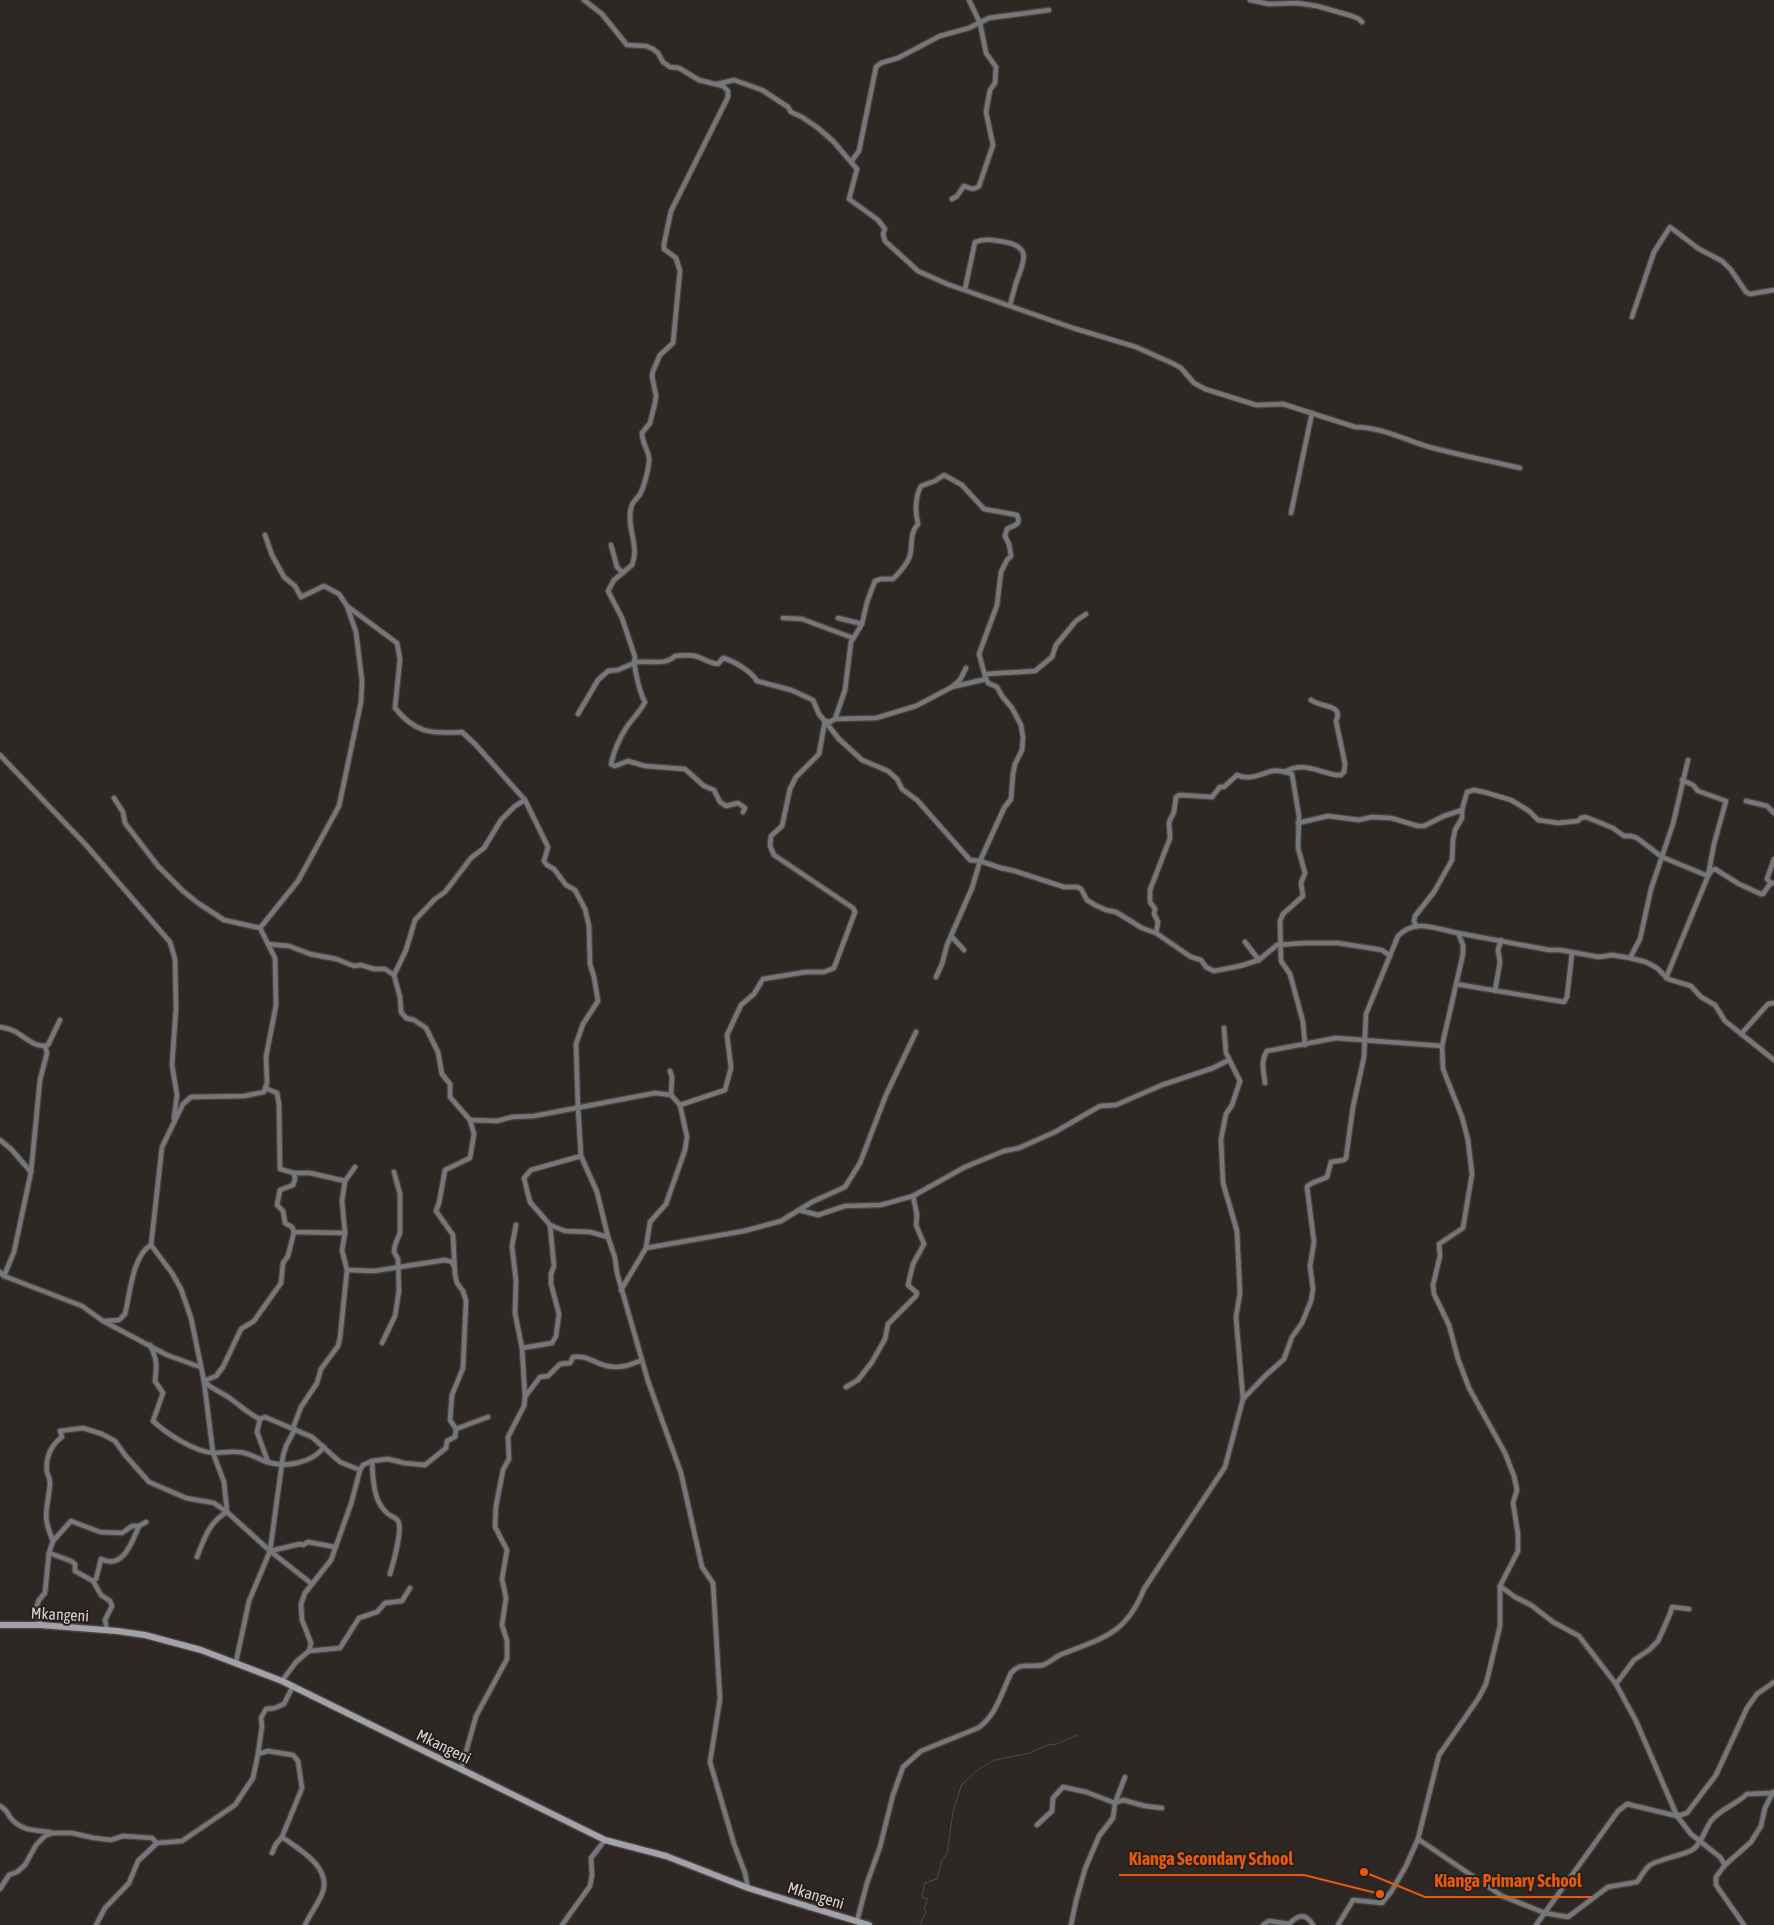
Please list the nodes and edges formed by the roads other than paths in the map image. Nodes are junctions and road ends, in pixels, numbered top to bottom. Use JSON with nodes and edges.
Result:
{"nodes":[{"id":1,"x":584,"y":0,"type":"edge"},
{"id":2,"x":969,"y":0,"type":"edge"},
{"id":3,"x":1250,"y":0,"type":"edge"},
{"id":4,"x":1049,"y":10,"type":"dead end"},
{"id":5,"x":1362,"y":22,"type":"dead end"},
{"id":6,"x":980,"y":23,"type":"junction"},
{"id":7,"x":717,"y":84,"type":"junction"},
{"id":8,"x":851,"y":162,"type":"junction"},
{"id":9,"x":952,"y":199,"type":"dead end"},
{"id":10,"x":965,"y":289,"type":"junction"},
{"id":11,"x":1774,"y":290,"type":"edge"},
{"id":12,"x":1010,"y":305,"type":"junction"},
{"id":13,"x":1632,"y":317,"type":"dead end"},
{"id":14,"x":1312,"y":413,"type":"junction"},
{"id":15,"x":1520,"y":468,"type":"dead end"},
{"id":16,"x":1291,"y":513,"type":"dead end"},
{"id":17,"x":265,"y":535,"type":"dead end"},
{"id":18,"x":611,"y":545,"type":"dead end"},
{"id":19,"x":623,"y":572,"type":"junction"},
{"id":20,"x":347,"y":606,"type":"junction"},
{"id":21,"x":1086,"y":614,"type":"dead end"},
{"id":22,"x":783,"y":618,"type":"dead end"},
{"id":23,"x":838,"y":618,"type":"dead end"},
{"id":24,"x":862,"y":624,"type":"junction"},
{"id":25,"x":852,"y":638,"type":"junction"},
{"id":26,"x":634,"y":663,"type":"junction"},
{"id":27,"x":966,"y":668,"type":"dead end"},
{"id":28,"x":986,"y":677,"type":"junction"},
{"id":29,"x":952,"y":687,"type":"junction"},
{"id":30,"x":1311,"y":700,"type":"dead end"},
{"id":31,"x":578,"y":714,"type":"dead end"},
{"id":32,"x":835,"y":719,"type":"junction"},
{"id":33,"x":825,"y":721,"type":"junction"},
{"id":34,"x":0,"y":755,"type":"edge"},
{"id":35,"x":1688,"y":760,"type":"dead end"},
{"id":36,"x":1285,"y":772,"type":"junction"},
{"id":37,"x":1682,"y":780,"type":"junction"},
{"id":38,"x":114,"y":798,"type":"dead end"},
{"id":39,"x":525,"y":800,"type":"junction"},
{"id":40,"x":1746,"y":801,"type":"dead end"},
{"id":41,"x":1462,"y":810,"type":"junction"},
{"id":42,"x":743,"y":812,"type":"dead end"},
{"id":43,"x":1774,"y":813,"type":"edge"},
{"id":44,"x":1298,"y":823,"type":"junction"},
{"id":45,"x":1662,"y":857,"type":"junction"},
{"id":46,"x":1774,"y":858,"type":"edge"},
{"id":47,"x":980,"y":861,"type":"junction"},
{"id":48,"x":1708,"y":876,"type":"junction"},
{"id":49,"x":1773,"y":883,"type":"edge"},
{"id":50,"x":1416,"y":925,"type":"junction"},
{"id":51,"x":260,"y":928,"type":"junction"},
{"id":52,"x":1156,"y":933,"type":"junction"},
{"id":53,"x":1458,"y":933,"type":"junction"},
{"id":54,"x":952,"y":937,"type":"junction"},
{"id":55,"x":1501,"y":940,"type":"junction"},
{"id":56,"x":1245,"y":942,"type":"dead end"},
{"id":57,"x":268,"y":944,"type":"junction"},
{"id":58,"x":1280,"y":944,"type":"junction"},
{"id":59,"x":964,"y":950,"type":"dead end"},
{"id":60,"x":1572,"y":953,"type":"junction"},
{"id":61,"x":1390,"y":956,"type":"junction"},
{"id":62,"x":1630,"y":958,"type":"junction"},
{"id":63,"x":1259,"y":960,"type":"junction"},
{"id":64,"x":394,"y":975,"type":"junction"},
{"id":65,"x":936,"y":976,"type":"dead end"},
{"id":66,"x":1666,"y":978,"type":"junction"},
{"id":67,"x":1456,"y":984,"type":"junction"},
{"id":68,"x":1495,"y":990,"type":"junction"},
{"id":69,"x":1774,"y":1003,"type":"edge"},
{"id":70,"x":60,"y":1020,"type":"dead end"},
{"id":71,"x":0,"y":1027,"type":"edge"},
{"id":72,"x":1224,"y":1028,"type":"dead end"},
{"id":73,"x":916,"y":1032,"type":"dead end"},
{"id":74,"x":1741,"y":1034,"type":"junction"},
{"id":75,"x":1363,"y":1041,"type":"junction"},
{"id":76,"x":1304,"y":1045,"type":"junction"},
{"id":77,"x":45,"y":1046,"type":"junction"},
{"id":78,"x":1442,"y":1046,"type":"junction"},
{"id":79,"x":1229,"y":1060,"type":"junction"},
{"id":80,"x":1774,"y":1060,"type":"edge"},
{"id":81,"x":670,"y":1070,"type":"dead end"},
{"id":82,"x":1265,"y":1083,"type":"dead end"},
{"id":83,"x":265,"y":1088,"type":"junction"},
{"id":84,"x":670,"y":1095,"type":"junction"},
{"id":85,"x":680,"y":1105,"type":"junction"},
{"id":86,"x":578,"y":1108,"type":"junction"},
{"id":87,"x":470,"y":1120,"type":"junction"},
{"id":88,"x":173,"y":1124,"type":"junction"},
{"id":89,"x":0,"y":1140,"type":"edge"},
{"id":90,"x":581,"y":1156,"type":"junction"},
{"id":91,"x":355,"y":1167,"type":"dead end"},
{"id":92,"x":31,"y":1172,"type":"junction"},
{"id":93,"x":394,"y":1172,"type":"dead end"},
{"id":94,"x":294,"y":1173,"type":"junction"},
{"id":95,"x":345,"y":1181,"type":"junction"},
{"id":96,"x":913,"y":1196,"type":"junction"},
{"id":97,"x":799,"y":1210,"type":"junction"},
{"id":98,"x":516,"y":1225,"type":"dead end"},
{"id":99,"x":550,"y":1225,"type":"junction"},
{"id":100,"x":294,"y":1232,"type":"junction"},
{"id":101,"x":345,"y":1233,"type":"junction"},
{"id":102,"x":608,"y":1237,"type":"junction"},
{"id":103,"x":151,"y":1245,"type":"junction"},
{"id":104,"x":646,"y":1248,"type":"junction"},
{"id":105,"x":398,"y":1267,"type":"junction"},
{"id":106,"x":454,"y":1267,"type":"junction"},
{"id":107,"x":347,"y":1270,"type":"junction"},
{"id":108,"x":2,"y":1274,"type":"edge"},
{"id":109,"x":621,"y":1290,"type":"junction"},
{"id":110,"x":103,"y":1321,"type":"junction"},
{"id":111,"x":382,"y":1343,"type":"dead end"},
{"id":112,"x":150,"y":1345,"type":"junction"},
{"id":113,"x":522,"y":1348,"type":"junction"},
{"id":114,"x":642,"y":1360,"type":"junction"},
{"id":115,"x":200,"y":1367,"type":"junction"},
{"id":116,"x":204,"y":1381,"type":"junction"},
{"id":117,"x":846,"y":1387,"type":"dead end"},
{"id":118,"x":525,"y":1397,"type":"junction"},
{"id":119,"x":1243,"y":1400,"type":"junction"},
{"id":120,"x":488,"y":1417,"type":"dead end"},
{"id":121,"x":260,"y":1420,"type":"junction"},
{"id":122,"x":294,"y":1429,"type":"junction"},
{"id":123,"x":456,"y":1429,"type":"junction"},
{"id":124,"x":324,"y":1447,"type":"junction"},
{"id":125,"x":213,"y":1453,"type":"junction"},
{"id":126,"x":372,"y":1461,"type":"junction"},
{"id":127,"x":268,"y":1462,"type":"junction"},
{"id":128,"x":283,"y":1464,"type":"junction"},
{"id":129,"x":360,"y":1470,"type":"junction"},
{"id":130,"x":227,"y":1512,"type":"junction"},
{"id":131,"x":146,"y":1522,"type":"dead end"},
{"id":132,"x":138,"y":1526,"type":"junction"},
{"id":133,"x":53,"y":1541,"type":"junction"},
{"id":134,"x":335,"y":1547,"type":"junction"},
{"id":135,"x":270,"y":1551,"type":"junction"},
{"id":136,"x":49,"y":1553,"type":"junction"},
{"id":137,"x":197,"y":1557,"type":"dead end"},
{"id":138,"x":390,"y":1574,"type":"dead end"},
{"id":139,"x":93,"y":1581,"type":"junction"},
{"id":140,"x":312,"y":1584,"type":"junction"},
{"id":141,"x":1500,"y":1586,"type":"junction"},
{"id":142,"x":410,"y":1588,"type":"dead end"},
{"id":143,"x":1689,"y":1609,"type":"dead end"},
{"id":144,"x":0,"y":1625,"type":"edge"},
{"id":145,"x":41,"y":1626,"type":"junction"},
{"id":146,"x":107,"y":1630,"type":"junction"},
{"id":147,"x":309,"y":1651,"type":"junction"},
{"id":148,"x":236,"y":1662,"type":"junction"},
{"id":149,"x":282,"y":1681,"type":"junction"},
{"id":150,"x":1774,"y":1682,"type":"edge"},
{"id":151,"x":1616,"y":1684,"type":"junction"},
{"id":152,"x":293,"y":1686,"type":"junction"},
{"id":153,"x":258,"y":1754,"type":"junction"},
{"id":154,"x":461,"y":1770,"type":"junction"},
{"id":155,"x":1125,"y":1777,"type":"dead end"},
{"id":156,"x":1773,"y":1792,"type":"edge"},
{"id":157,"x":1115,"y":1803,"type":"junction"},
{"id":158,"x":0,"y":1806,"type":"edge"},
{"id":159,"x":1162,"y":1808,"type":"dead end"},
{"id":160,"x":1677,"y":1816,"type":"junction"},
{"id":161,"x":1037,"y":1825,"type":"dead end"},
{"id":162,"x":52,"y":1833,"type":"junction"},
{"id":163,"x":282,"y":1837,"type":"junction"},
{"id":164,"x":1418,"y":1839,"type":"junction"},
{"id":165,"x":605,"y":1840,"type":"junction"},
{"id":166,"x":1699,"y":1841,"type":"junction"},
{"id":167,"x":157,"y":1843,"type":"junction"},
{"id":168,"x":272,"y":1853,"type":"dead end"},
{"id":169,"x":1725,"y":1865,"type":"junction"},
{"id":170,"x":748,"y":1888,"type":"junction"},
{"id":171,"x":0,"y":1889,"type":"edge"},
{"id":172,"x":1545,"y":1913,"type":"junction"},
{"id":173,"x":856,"y":1921,"type":"junction"},
{"id":174,"x":1742,"y":1924,"type":"edge"},
{"id":175,"x":96,"y":1925,"type":"edge"},
{"id":176,"x":305,"y":1925,"type":"edge"},
{"id":177,"x":562,"y":1925,"type":"edge"},
{"id":178,"x":869,"y":1925,"type":"edge"},
{"id":179,"x":1071,"y":1925,"type":"edge"},
{"id":180,"x":1262,"y":1925,"type":"edge"},
{"id":181,"x":1313,"y":1925,"type":"edge"},
{"id":182,"x":1338,"y":1925,"type":"edge"},
{"id":183,"x":1536,"y":1925,"type":"edge"}],
"edges":[{"from":1,"to":7,"type":"street"},
{"from":2,"to":6,"type":"street"},
{"from":3,"to":5,"type":"street"},
{"from":4,"to":6,"type":"street"},
{"from":6,"to":8,"type":"street"},
{"from":6,"to":9,"type":"street"},
{"from":7,"to":8,"type":"street"},
{"from":7,"to":19,"type":"street"},
{"from":8,"to":10,"type":"street"},
{"from":10,"to":12,"type":"street"},
{"from":10,"to":12,"type":"street"},
{"from":11,"to":13,"type":"street"},
{"from":12,"to":14,"type":"street"},
{"from":14,"to":15,"type":"street"},
{"from":14,"to":16,"type":"street"},
{"from":17,"to":20,"type":"street"},
{"from":18,"to":19,"type":"street"},
{"from":19,"to":26,"type":"street"},
{"from":20,"to":39,"type":"street"},
{"from":20,"to":51,"type":"street"},
{"from":21,"to":28,"type":"street"},
{"from":22,"to":25,"type":"street"},
{"from":23,"to":24,"type":"street"},
{"from":24,"to":25,"type":"street"},
{"from":24,"to":28,"type":"street"},
{"from":25,"to":32,"type":"street"},
{"from":26,"to":31,"type":"street"},
{"from":26,"to":33,"type":"street"},
{"from":26,"to":42,"type":"street"},
{"from":27,"to":29,"type":"street"},
{"from":28,"to":29,"type":"street"},
{"from":28,"to":47,"type":"street"},
{"from":29,"to":32,"type":"street"},
{"from":30,"to":36,"type":"street"},
{"from":32,"to":33,"type":"street"},
{"from":33,"to":47,"type":"street"},
{"from":33,"to":85,"type":"street"},
{"from":34,"to":88,"type":"street"},
{"from":35,"to":37,"type":"street"},
{"from":36,"to":44,"type":"street"},
{"from":36,"to":52,"type":"street"},
{"from":37,"to":45,"type":"street"},
{"from":37,"to":48,"type":"street"},
{"from":38,"to":51,"type":"street"},
{"from":39,"to":64,"type":"street"},
{"from":39,"to":86,"type":"street"},
{"from":40,"to":43,"type":"street"},
{"from":41,"to":44,"type":"street"},
{"from":41,"to":45,"type":"street"},
{"from":41,"to":50,"type":"street"},
{"from":44,"to":58,"type":"street"},
{"from":45,"to":48,"type":"street"},
{"from":45,"to":62,"type":"street"},
{"from":46,"to":49,"type":"street"},
{"from":47,"to":52,"type":"street"},
{"from":47,"to":54,"type":"street"},
{"from":48,"to":49,"type":"street"},
{"from":48,"to":66,"type":"street"},
{"from":50,"to":53,"type":"street"},
{"from":50,"to":61,"type":"street"},
{"from":51,"to":57,"type":"street"},
{"from":52,"to":63,"type":"street"},
{"from":53,"to":55,"type":"street"},
{"from":53,"to":67,"type":"street"},
{"from":54,"to":59,"type":"street"},
{"from":54,"to":65,"type":"street"},
{"from":55,"to":60,"type":"street"},
{"from":55,"to":68,"type":"street"},
{"from":56,"to":63,"type":"street"},
{"from":57,"to":64,"type":"street"},
{"from":57,"to":83,"type":"street"},
{"from":58,"to":61,"type":"street"},
{"from":58,"to":63,"type":"street"},
{"from":58,"to":76,"type":"street"},
{"from":60,"to":62,"type":"street"},
{"from":60,"to":68,"type":"street"},
{"from":61,"to":75,"type":"street"},
{"from":62,"to":66,"type":"street"},
{"from":64,"to":87,"type":"street"},
{"from":66,"to":74,"type":"street"},
{"from":67,"to":68,"type":"street"},
{"from":67,"to":78,"type":"street"},
{"from":69,"to":74,"type":"street"},
{"from":70,"to":77,"type":"street"},
{"from":71,"to":77,"type":"street"},
{"from":72,"to":79,"type":"street"},
{"from":73,"to":97,"type":"street"},
{"from":74,"to":80,"type":"street"},
{"from":75,"to":76,"type":"street"},
{"from":75,"to":78,"type":"street"},
{"from":75,"to":119,"type":"street"},
{"from":76,"to":82,"type":"street"},
{"from":77,"to":92,"type":"street"},
{"from":78,"to":141,"type":"street"},
{"from":79,"to":96,"type":"street"},
{"from":79,"to":119,"type":"street"},
{"from":81,"to":84,"type":"street"},
{"from":83,"to":88,"type":"street"},
{"from":83,"to":94,"type":"street"},
{"from":84,"to":85,"type":"street"},
{"from":84,"to":86,"type":"street"},
{"from":85,"to":104,"type":"street"},
{"from":86,"to":87,"type":"street"},
{"from":86,"to":90,"type":"street"},
{"from":87,"to":106,"type":"street"},
{"from":88,"to":103,"type":"street"},
{"from":89,"to":92,"type":"street"},
{"from":90,"to":99,"type":"street"},
{"from":90,"to":102,"type":"street"},
{"from":91,"to":95,"type":"street"},
{"from":92,"to":108,"type":"street"},
{"from":93,"to":105,"type":"street"},
{"from":94,"to":95,"type":"street"},
{"from":94,"to":100,"type":"street"},
{"from":95,"to":101,"type":"street"},
{"from":96,"to":97,"type":"street"},
{"from":96,"to":117,"type":"street"},
{"from":97,"to":104,"type":"street"},
{"from":98,"to":113,"type":"street"},
{"from":99,"to":102,"type":"street"},
{"from":99,"to":113,"type":"street"},
{"from":100,"to":101,"type":"street"},
{"from":100,"to":116,"type":"street"},
{"from":101,"to":107,"type":"street"},
{"from":102,"to":109,"type":"street"},
{"from":103,"to":110,"type":"street"},
{"from":103,"to":115,"type":"street"},
{"from":104,"to":109,"type":"street"},
{"from":105,"to":106,"type":"street"},
{"from":105,"to":107,"type":"street"},
{"from":105,"to":111,"type":"street"},
{"from":106,"to":123,"type":"street"},
{"from":107,"to":122,"type":"street"},
{"from":108,"to":110,"type":"street"},
{"from":109,"to":114,"type":"street"},
{"from":110,"to":112,"type":"street"},
{"from":112,"to":115,"type":"street"},
{"from":112,"to":125,"type":"street"},
{"from":113,"to":118,"type":"street"},
{"from":114,"to":118,"type":"street"},
{"from":114,"to":170,"type":"street"},
{"from":115,"to":116,"type":"street"},
{"from":116,"to":121,"type":"street"},
{"from":116,"to":125,"type":"street"},
{"from":118,"to":154,"type":"street"},
{"from":119,"to":173,"type":"street"},
{"from":120,"to":123,"type":"street"},
{"from":121,"to":122,"type":"street"},
{"from":121,"to":127,"type":"street"},
{"from":122,"to":124,"type":"street"},
{"from":122,"to":128,"type":"street"},
{"from":123,"to":126,"type":"street"},
{"from":124,"to":128,"type":"street"},
{"from":124,"to":129,"type":"street"},
{"from":125,"to":127,"type":"street"},
{"from":125,"to":130,"type":"street"},
{"from":126,"to":129,"type":"street"},
{"from":126,"to":138,"type":"street"},
{"from":127,"to":128,"type":"street"},
{"from":128,"to":135,"type":"street"},
{"from":129,"to":134,"type":"street"},
{"from":130,"to":133,"type":"street"},
{"from":130,"to":135,"type":"street"},
{"from":130,"to":137,"type":"street"},
{"from":131,"to":132,"type":"street"},
{"from":132,"to":133,"type":"street"},
{"from":132,"to":139,"type":"street"},
{"from":133,"to":136,"type":"street"},
{"from":134,"to":135,"type":"street"},
{"from":134,"to":140,"type":"street"},
{"from":135,"to":140,"type":"street"},
{"from":135,"to":148,"type":"street"},
{"from":136,"to":139,"type":"street"},
{"from":136,"to":145,"type":"street"},
{"from":139,"to":146,"type":"street"},
{"from":140,"to":147,"type":"street"},
{"from":141,"to":151,"type":"street"},
{"from":141,"to":164,"type":"street"},
{"from":142,"to":147,"type":"street"},
{"from":143,"to":151,"type":"street"},
{"from":144,"to":145,"type":"street","name":"Mkangeni"},
{"from":145,"to":146,"type":"street","name":"Mkangeni"},
{"from":146,"to":148,"type":"street","name":"Mkangeni"},
{"from":147,"to":149,"type":"street"},
{"from":148,"to":149,"type":"street","name":"Mkangeni"},
{"from":149,"to":152,"type":"street","name":"Mkangeni"},
{"from":150,"to":160,"type":"street"},
{"from":151,"to":160,"type":"street"},
{"from":152,"to":153,"type":"street"},
{"from":152,"to":154,"type":"street","name":"Mkangeni"},
{"from":153,"to":163,"type":"street"},
{"from":153,"to":167,"type":"street"},
{"from":154,"to":165,"type":"street","name":"Mkangeni"},
{"from":155,"to":157,"type":"street"},
{"from":156,"to":166,"type":"street"},
{"from":156,"to":169,"type":"street"},
{"from":157,"to":159,"type":"street"},
{"from":157,"to":161,"type":"street"},
{"from":157,"to":179,"type":"street"},
{"from":158,"to":162,"type":"street"},
{"from":160,"to":166,"type":"street"},
{"from":160,"to":172,"type":"street"},
{"from":162,"to":167,"type":"street"},
{"from":162,"to":171,"type":"street"},
{"from":163,"to":168,"type":"street"},
{"from":163,"to":176,"type":"street"},
{"from":164,"to":172,"type":"street"},
{"from":164,"to":182,"type":"street"},
{"from":165,"to":170,"type":"street","name":"Mkangeni"},
{"from":165,"to":177,"type":"street"},
{"from":166,"to":169,"type":"street"},
{"from":166,"to":172,"type":"street"},
{"from":167,"to":175,"type":"street"},
{"from":169,"to":174,"type":"street"},
{"from":170,"to":173,"type":"street","name":"Mkangeni"},
{"from":172,"to":183,"type":"street"},
{"from":173,"to":178,"type":"street","name":"Mkangeni"},
{"from":180,"to":181,"type":"street"}]}
